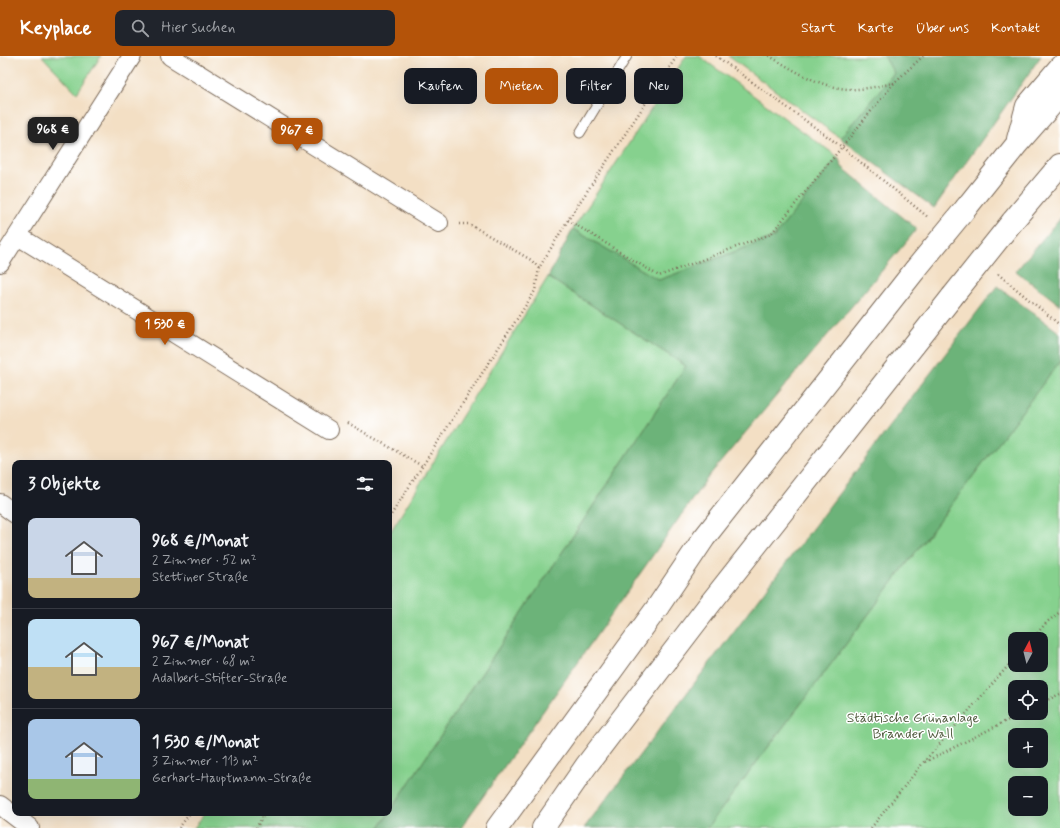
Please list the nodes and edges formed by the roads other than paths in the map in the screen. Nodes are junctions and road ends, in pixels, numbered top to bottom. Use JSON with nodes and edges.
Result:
{"nodes":[{"id":1,"x":132,"y":56,"type":"edge"},
{"id":2,"x":170,"y":56,"type":"edge"},
{"id":3,"x":627,"y":56,"type":"edge"},
{"id":4,"x":1060,"y":67,"type":"edge"},
{"id":5,"x":1060,"y":95,"type":"edge"},
{"id":6,"x":580,"y":133,"type":"dead end"},
{"id":7,"x":1017,"y":144,"type":"junction"},
{"id":8,"x":1060,"y":165,"type":"edge"},
{"id":9,"x":439,"y":223,"type":"road end"},
{"id":10,"x":18,"y":236,"type":"junction"},
{"id":11,"x":0,"y":263,"type":"edge"},
{"id":12,"x":329,"y":430,"type":"road end"},
{"id":13,"x":0,"y":503,"type":"edge"},
{"id":14,"x":12,"y":512,"type":"edge"},
{"id":15,"x":0,"y":805,"type":"edge"},
{"id":16,"x":12,"y":814,"type":"edge"},
{"id":17,"x":14,"y":816,"type":"edge"},
{"id":18,"x":30,"y":828,"type":"edge"},
{"id":19,"x":497,"y":828,"type":"edge"},
{"id":20,"x":543,"y":828,"type":"edge"}],
"edges":[{"from":1,"to":10,"type":"street"},
{"from":2,"to":9,"type":"street"},
{"from":3,"to":6,"type":"lane"},
{"from":4,"to":7,"type":"highway"},
{"from":5,"to":7,"type":"highway"},
{"from":7,"to":19,"type":"highway","bridge":true},
{"from":8,"to":20,"type":"highway","bridge":true},
{"from":10,"to":11,"type":"street"},
{"from":10,"to":12,"type":"street"},
{"from":13,"to":14,"type":"street"},
{"from":15,"to":16,"type":"street"},
{"from":17,"to":18,"type":"street"}]}
